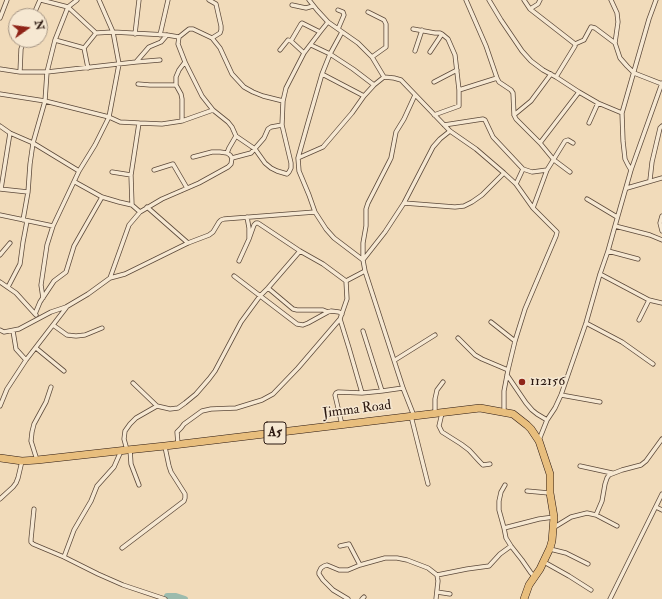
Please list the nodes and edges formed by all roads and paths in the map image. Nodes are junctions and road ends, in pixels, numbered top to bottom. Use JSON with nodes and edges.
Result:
{"nodes":[{"id":1,"x":7,"y":0,"type":"edge"},
{"id":2,"x":40,"y":0,"type":"edge"},
{"id":3,"x":77,"y":0,"type":"edge"},
{"id":4,"x":100,"y":0,"type":"edge"},
{"id":5,"x":139,"y":0,"type":"edge"},
{"id":6,"x":168,"y":0,"type":"edge"},
{"id":7,"x":209,"y":0,"type":"edge"},
{"id":8,"x":309,"y":0,"type":"edge"},
{"id":9,"x":466,"y":0,"type":"edge"},
{"id":10,"x":489,"y":0,"type":"edge"},
{"id":11,"x":524,"y":0,"type":"edge"},
{"id":12,"x":540,"y":0,"type":"edge"},
{"id":13,"x":611,"y":0,"type":"edge"},
{"id":14,"x":656,"y":0,"type":"edge"},
{"id":15,"x":292,"y":5,"type":"dead end"},
{"id":16,"x":313,"y":6,"type":"junction"},
{"id":17,"x":68,"y":7,"type":"junction"},
{"id":18,"x":530,"y":9,"type":"junction"},
{"id":19,"x":338,"y":10,"type":"dead end"},
{"id":20,"x":368,"y":12,"type":"dead end"},
{"id":21,"x":0,"y":18,"type":"edge"},
{"id":22,"x":328,"y":22,"type":"junction"},
{"id":23,"x":338,"y":29,"type":"junction"},
{"id":24,"x":413,"y":29,"type":"dead end"},
{"id":25,"x":422,"y":30,"type":"junction"},
{"id":26,"x":114,"y":32,"type":"junction"},
{"id":27,"x":320,"y":32,"type":"junction"},
{"id":28,"x":342,"y":32,"type":"junction"},
{"id":29,"x":96,"y":33,"type":"junction"},
{"id":30,"x":135,"y":34,"type":"junction"},
{"id":31,"x":442,"y":34,"type":"junction"},
{"id":32,"x":160,"y":35,"type":"junction"},
{"id":33,"x":167,"y":35,"type":"junction"},
{"id":34,"x":178,"y":37,"type":"junction"},
{"id":35,"x":212,"y":38,"type":"junction"},
{"id":36,"x":55,"y":40,"type":"junction"},
{"id":37,"x":290,"y":41,"type":"junction"},
{"id":38,"x":615,"y":43,"type":"junction"},
{"id":39,"x":575,"y":44,"type":"junction"},
{"id":40,"x":311,"y":45,"type":"junction"},
{"id":41,"x":21,"y":48,"type":"edge"},
{"id":42,"x":84,"y":48,"type":"junction"},
{"id":43,"x":280,"y":50,"type":"dead end"},
{"id":44,"x":414,"y":51,"type":"dead end"},
{"id":45,"x":430,"y":52,"type":"dead end"},
{"id":46,"x":304,"y":53,"type":"junction"},
{"id":47,"x":330,"y":54,"type":"junction"},
{"id":48,"x":372,"y":57,"type":"junction"},
{"id":49,"x":160,"y":60,"type":"dead end"},
{"id":50,"x":136,"y":62,"type":"junction"},
{"id":51,"x":185,"y":62,"type":"junction"},
{"id":52,"x":119,"y":64,"type":"junction"},
{"id":53,"x":88,"y":68,"type":"junction"},
{"id":54,"x":0,"y":69,"type":"edge"},
{"id":55,"x":458,"y":70,"type":"junction"},
{"id":56,"x":20,"y":72,"type":"junction"},
{"id":57,"x":47,"y":72,"type":"junction"},
{"id":58,"x":634,"y":73,"type":"junction"},
{"id":59,"x":322,"y":74,"type":"junction"},
{"id":60,"x":551,"y":74,"type":"junction"},
{"id":61,"x":556,"y":77,"type":"junction"},
{"id":62,"x":384,"y":78,"type":"junction"},
{"id":63,"x":497,"y":78,"type":"junction"},
{"id":64,"x":434,"y":82,"type":"dead end"},
{"id":65,"x":662,"y":83,"type":"edge"},
{"id":66,"x":138,"y":84,"type":"dead end"},
{"id":67,"x":176,"y":85,"type":"junction"},
{"id":68,"x":374,"y":85,"type":"junction"},
{"id":69,"x":459,"y":90,"type":"junction"},
{"id":70,"x":579,"y":92,"type":"junction"},
{"id":71,"x":0,"y":94,"type":"edge"},
{"id":72,"x":415,"y":95,"type":"junction"},
{"id":73,"x":364,"y":96,"type":"junction"},
{"id":74,"x":45,"y":101,"type":"junction"},
{"id":75,"x":283,"y":101,"type":"junction"},
{"id":76,"x":598,"y":102,"type":"junction"},
{"id":77,"x":213,"y":110,"type":"junction"},
{"id":78,"x":622,"y":113,"type":"junction"},
{"id":79,"x":434,"y":115,"type":"junction"},
{"id":80,"x":514,"y":115,"type":"junction"},
{"id":81,"x":109,"y":117,"type":"junction"},
{"id":82,"x":182,"y":121,"type":"junction"},
{"id":83,"x":589,"y":122,"type":"dead end"},
{"id":84,"x":139,"y":124,"type":"junction"},
{"id":85,"x":282,"y":125,"type":"junction"},
{"id":86,"x":444,"y":125,"type":"junction"},
{"id":87,"x":0,"y":126,"type":"edge"},
{"id":88,"x":662,"y":126,"type":"edge"},
{"id":89,"x":450,"y":131,"type":"junction"},
{"id":90,"x":10,"y":133,"type":"junction"},
{"id":91,"x":236,"y":136,"type":"junction"},
{"id":92,"x":33,"y":143,"type":"junction"},
{"id":93,"x":540,"y":143,"type":"junction"},
{"id":94,"x":573,"y":143,"type":"dead end"},
{"id":95,"x":255,"y":148,"type":"junction"},
{"id":96,"x":227,"y":153,"type":"junction"},
{"id":97,"x":193,"y":157,"type":"dead end"},
{"id":98,"x":232,"y":158,"type":"junction"},
{"id":99,"x":298,"y":158,"type":"junction"},
{"id":100,"x":554,"y":160,"type":"junction"},
{"id":101,"x":522,"y":169,"type":"junction"},
{"id":102,"x":154,"y":170,"type":"dead end"},
{"id":103,"x":548,"y":170,"type":"junction"},
{"id":104,"x":631,"y":170,"type":"junction"},
{"id":105,"x":79,"y":171,"type":"junction"},
{"id":106,"x":112,"y":172,"type":"dead end"},
{"id":107,"x":570,"y":172,"type":"dead end"},
{"id":108,"x":504,"y":173,"type":"junction"},
{"id":109,"x":130,"y":176,"type":"junction"},
{"id":110,"x":662,"y":179,"type":"edge"},
{"id":111,"x":650,"y":180,"type":"junction"},
{"id":112,"x":75,"y":182,"type":"junction"},
{"id":113,"x":516,"y":184,"type":"junction"},
{"id":114,"x":187,"y":188,"type":"junction"},
{"id":115,"x":626,"y":188,"type":"junction"},
{"id":116,"x":1,"y":189,"type":"edge"},
{"id":117,"x":28,"y":192,"type":"junction"},
{"id":118,"x":102,"y":197,"type":"junction"},
{"id":119,"x":587,"y":199,"type":"dead end"},
{"id":120,"x":404,"y":203,"type":"junction"},
{"id":121,"x":132,"y":205,"type":"junction"},
{"id":122,"x":147,"y":207,"type":"junction"},
{"id":123,"x":533,"y":208,"type":"junction"},
{"id":124,"x":140,"y":212,"type":"junction"},
{"id":125,"x":315,"y":212,"type":"junction"},
{"id":126,"x":0,"y":215,"type":"edge"},
{"id":127,"x":662,"y":216,"type":"edge"},
{"id":128,"x":246,"y":217,"type":"junction"},
{"id":129,"x":617,"y":217,"type":"junction"},
{"id":130,"x":25,"y":220,"type":"junction"},
{"id":131,"x":53,"y":226,"type":"junction"},
{"id":132,"x":614,"y":226,"type":"junction"},
{"id":133,"x":662,"y":231,"type":"edge"},
{"id":134,"x":249,"y":239,"type":"junction"},
{"id":135,"x":662,"y":240,"type":"edge"},
{"id":136,"x":10,"y":243,"type":"dead end"},
{"id":137,"x":188,"y":243,"type":"junction"},
{"id":138,"x":608,"y":250,"type":"junction"},
{"id":139,"x":300,"y":251,"type":"junction"},
{"id":140,"x":0,"y":255,"type":"edge"},
{"id":141,"x":638,"y":259,"type":"dead end"},
{"id":142,"x":363,"y":260,"type":"junction"},
{"id":143,"x":239,"y":261,"type":"dead end"},
{"id":144,"x":365,"y":271,"type":"junction"},
{"id":145,"x":600,"y":274,"type":"junction"},
{"id":146,"x":234,"y":276,"type":"dead end"},
{"id":147,"x":110,"y":278,"type":"junction"},
{"id":148,"x":346,"y":281,"type":"junction"},
{"id":149,"x":0,"y":282,"type":"edge"},
{"id":150,"x":8,"y":287,"type":"junction"},
{"id":151,"x":268,"y":288,"type":"junction"},
{"id":152,"x":260,"y":296,"type":"junction"},
{"id":153,"x":43,"y":298,"type":"junction"},
{"id":154,"x":649,"y":300,"type":"junction"},
{"id":155,"x":662,"y":303,"type":"edge"},
{"id":156,"x":66,"y":307,"type":"junction"},
{"id":157,"x":328,"y":312,"type":"junction"},
{"id":158,"x":35,"y":314,"type":"junction"},
{"id":159,"x":342,"y":314,"type":"junction"},
{"id":160,"x":39,"y":319,"type":"junction"},
{"id":161,"x":340,"y":319,"type":"junction"},
{"id":162,"x":639,"y":320,"type":"dead end"},
{"id":163,"x":491,"y":322,"type":"dead end"},
{"id":164,"x":586,"y":324,"type":"junction"},
{"id":165,"x":52,"y":325,"type":"junction"},
{"id":166,"x":102,"y":328,"type":"dead end"},
{"id":167,"x":2,"y":331,"type":"edge"},
{"id":168,"x":13,"y":331,"type":"junction"},
{"id":169,"x":363,"y":331,"type":"dead end"},
{"id":170,"x":435,"y":335,"type":"dead end"},
{"id":171,"x":0,"y":336,"type":"edge"},
{"id":172,"x":458,"y":338,"type":"dead end"},
{"id":173,"x":515,"y":341,"type":"junction"},
{"id":174,"x":36,"y":348,"type":"junction"},
{"id":175,"x":26,"y":360,"type":"junction"},
{"id":176,"x":395,"y":360,"type":"junction"},
{"id":177,"x":653,"y":364,"type":"dead end"},
{"id":178,"x":508,"y":370,"type":"junction"},
{"id":179,"x":64,"y":372,"type":"dead end"},
{"id":180,"x":507,"y":375,"type":"junction"},
{"id":181,"x":443,"y":382,"type":"dead end"},
{"id":182,"x":133,"y":383,"type":"dead end"},
{"id":183,"x":51,"y":387,"type":"dead end"},
{"id":184,"x":403,"y":388,"type":"junction"},
{"id":185,"x":382,"y":391,"type":"junction"},
{"id":186,"x":362,"y":393,"type":"junction"},
{"id":187,"x":561,"y":395,"type":"junction"},
{"id":188,"x":600,"y":402,"type":"dead end"},
{"id":189,"x":0,"y":406,"type":"edge"},
{"id":190,"x":156,"y":406,"type":"junction"},
{"id":191,"x":442,"y":412,"type":"junction"},
{"id":192,"x":504,"y":412,"type":"junction"},
{"id":193,"x":435,"y":413,"type":"junction"},
{"id":194,"x":412,"y":416,"type":"junction"},
{"id":195,"x":547,"y":420,"type":"junction"},
{"id":196,"x":342,"y":425,"type":"junction"},
{"id":197,"x":662,"y":439,"type":"edge"},
{"id":198,"x":538,"y":441,"type":"junction"},
{"id":199,"x":178,"y":444,"type":"junction"},
{"id":200,"x":165,"y":446,"type":"junction"},
{"id":201,"x":126,"y":450,"type":"junction"},
{"id":202,"x":0,"y":458,"type":"edge"},
{"id":203,"x":37,"y":460,"type":"junction"},
{"id":204,"x":22,"y":461,"type":"junction"},
{"id":205,"x":490,"y":464,"type":"dead end"},
{"id":206,"x":580,"y":466,"type":"dead end"},
{"id":207,"x":612,"y":474,"type":"junction"},
{"id":208,"x":428,"y":484,"type":"dead end"},
{"id":209,"x":139,"y":485,"type":"dead end"},
{"id":210,"x":505,"y":486,"type":"dead end"},
{"id":211,"x":527,"y":491,"type":"dead end"},
{"id":212,"x":550,"y":494,"type":"junction"},
{"id":213,"x":662,"y":494,"type":"edge"},
{"id":214,"x":0,"y":499,"type":"edge"},
{"id":215,"x":656,"y":507,"type":"junction"},
{"id":216,"x":34,"y":509,"type":"dead end"},
{"id":217,"x":662,"y":510,"type":"edge"},
{"id":218,"x":596,"y":515,"type":"junction"},
{"id":219,"x":554,"y":517,"type":"junction"},
{"id":220,"x":617,"y":526,"type":"dead end"},
{"id":221,"x":504,"y":528,"type":"junction"},
{"id":222,"x":553,"y":528,"type":"junction"},
{"id":223,"x":340,"y":546,"type":"dead end"},
{"id":224,"x":511,"y":546,"type":"junction"},
{"id":225,"x":122,"y":548,"type":"dead end"},
{"id":226,"x":550,"y":548,"type":"junction"},
{"id":227,"x":64,"y":557,"type":"junction"},
{"id":228,"x":543,"y":562,"type":"junction"},
{"id":229,"x":588,"y":564,"type":"dead end"},
{"id":230,"x":360,"y":565,"type":"junction"},
{"id":231,"x":437,"y":575,"type":"junction"},
{"id":232,"x":534,"y":576,"type":"junction"},
{"id":233,"x":591,"y":590,"type":"dead end"},
{"id":234,"x":437,"y":592,"type":"junction"},
{"id":235,"x":450,"y":594,"type":"dead end"},
{"id":236,"x":165,"y":599,"type":"edge"},
{"id":237,"x":348,"y":599,"type":"edge"},
{"id":238,"x":436,"y":599,"type":"edge"},
{"id":239,"x":524,"y":599,"type":"edge"},
{"id":240,"x":610,"y":599,"type":"edge"}],
"edges":[{"from":1,"to":21,"type":"street"},
{"from":2,"to":17,"type":"street"},
{"from":3,"to":17,"type":"street"},
{"from":4,"to":26,"type":"street"},
{"from":5,"to":30,"type":"street"},
{"from":6,"to":32,"type":"street"},
{"from":7,"to":35,"type":"street"},
{"from":8,"to":16,"type":"street"},
{"from":9,"to":63,"type":"street"},
{"from":10,"to":60,"type":"street"},
{"from":11,"to":18,"type":"street"},
{"from":12,"to":18,"type":"street"},
{"from":13,"to":38,"type":"street"},
{"from":14,"to":58,"type":"street"},
{"from":15,"to":16,"type":"street"},
{"from":16,"to":22,"type":"street"},
{"from":17,"to":29,"type":"street"},
{"from":17,"to":36,"type":"street"},
{"from":18,"to":39,"type":"street"},
{"from":19,"to":23,"type":"street"},
{"from":20,"to":48,"type":"street"},
{"from":22,"to":23,"type":"street"},
{"from":22,"to":27,"type":"street"},
{"from":23,"to":28,"type":"street"},
{"from":24,"to":25,"type":"street"},
{"from":25,"to":31,"type":"street"},
{"from":25,"to":44,"type":"street"},
{"from":26,"to":29,"type":"street"},
{"from":26,"to":30,"type":"street"},
{"from":26,"to":52,"type":"street"},
{"from":27,"to":37,"type":"street"},
{"from":27,"to":40,"type":"street"},
{"from":28,"to":47,"type":"street"},
{"from":28,"to":48,"type":"street"},
{"from":29,"to":42,"type":"street"},
{"from":30,"to":32,"type":"street"},
{"from":31,"to":45,"type":"street"},
{"from":31,"to":55,"type":"street"},
{"from":32,"to":33,"type":"street"},
{"from":33,"to":34,"type":"street"},
{"from":33,"to":50,"type":"street"},
{"from":34,"to":35,"type":"street"},
{"from":34,"to":51,"type":"street"},
{"from":35,"to":75,"type":"street"},
{"from":36,"to":42,"type":"street"},
{"from":36,"to":57,"type":"street"},
{"from":37,"to":43,"type":"street"},
{"from":37,"to":46,"type":"street"},
{"from":38,"to":39,"type":"street"},
{"from":38,"to":58,"type":"street"},
{"from":39,"to":61,"type":"street"},
{"from":40,"to":46,"type":"street"},
{"from":40,"to":47,"type":"street"},
{"from":41,"to":56,"type":"street"},
{"from":42,"to":53,"type":"street"},
{"from":46,"to":75,"type":"street"},
{"from":47,"to":59,"type":"street"},
{"from":47,"to":68,"type":"street"},
{"from":48,"to":62,"type":"street"},
{"from":49,"to":50,"type":"street"},
{"from":50,"to":52,"type":"street"},
{"from":51,"to":67,"type":"street"},
{"from":51,"to":77,"type":"street"},
{"from":52,"to":53,"type":"street"},
{"from":52,"to":81,"type":"street"},
{"from":53,"to":57,"type":"street"},
{"from":54,"to":56,"type":"street"},
{"from":55,"to":64,"type":"street"},
{"from":55,"to":69,"type":"street"},
{"from":56,"to":57,"type":"street"},
{"from":57,"to":74,"type":"street"},
{"from":58,"to":65,"type":"street"},
{"from":58,"to":78,"type":"street"},
{"from":59,"to":73,"type":"street"},
{"from":59,"to":99,"type":"street"},
{"from":60,"to":61,"type":"street"},
{"from":60,"to":80,"type":"street"},
{"from":61,"to":70,"type":"street"},
{"from":62,"to":68,"type":"street"},
{"from":62,"to":72,"type":"street"},
{"from":63,"to":69,"type":"street"},
{"from":63,"to":80,"type":"street"},
{"from":65,"to":104,"type":"street"},
{"from":66,"to":67,"type":"street"},
{"from":67,"to":82,"type":"street"},
{"from":68,"to":73,"type":"street"},
{"from":69,"to":79,"type":"street"},
{"from":70,"to":76,"type":"street"},
{"from":70,"to":93,"type":"street"},
{"from":71,"to":74,"type":"street"},
{"from":72,"to":79,"type":"street"},
{"from":72,"to":142,"type":"street"},
{"from":73,"to":99,"type":"street"},
{"from":74,"to":81,"type":"street"},
{"from":74,"to":92,"type":"street"},
{"from":75,"to":85,"type":"street"},
{"from":76,"to":78,"type":"street"},
{"from":76,"to":83,"type":"street"},
{"from":77,"to":82,"type":"street"},
{"from":77,"to":91,"type":"street"},
{"from":78,"to":104,"type":"street"},
{"from":79,"to":86,"type":"street"},
{"from":80,"to":93,"type":"street"},
{"from":81,"to":84,"type":"street"},
{"from":81,"to":105,"type":"street"},
{"from":82,"to":84,"type":"street"},
{"from":84,"to":109,"type":"street"},
{"from":85,"to":95,"type":"street"},
{"from":85,"to":95,"type":"street"},
{"from":86,"to":89,"type":"street"},
{"from":86,"to":101,"type":"street"},
{"from":87,"to":90,"type":"street"},
{"from":88,"to":111,"type":"street"},
{"from":89,"to":108,"type":"street"},
{"from":89,"to":120,"type":"street"},
{"from":90,"to":92,"type":"street"},
{"from":90,"to":116,"type":"street"},
{"from":91,"to":95,"type":"street"},
{"from":91,"to":96,"type":"street"},
{"from":92,"to":105,"type":"street"},
{"from":92,"to":117,"type":"street"},
{"from":93,"to":100,"type":"street"},
{"from":94,"to":100,"type":"street"},
{"from":95,"to":98,"type":"street"},
{"from":96,"to":97,"type":"street"},
{"from":96,"to":98,"type":"street"},
{"from":98,"to":114,"type":"street"},
{"from":99,"to":125,"type":"street"},
{"from":100,"to":103,"type":"street"},
{"from":100,"to":107,"type":"street"},
{"from":101,"to":103,"type":"street"},
{"from":101,"to":113,"type":"street"},
{"from":102,"to":114,"type":"street"},
{"from":103,"to":123,"type":"street"},
{"from":104,"to":115,"type":"street"},
{"from":105,"to":112,"type":"street"},
{"from":106,"to":109,"type":"street"},
{"from":108,"to":113,"type":"street"},
{"from":108,"to":120,"type":"street"},
{"from":109,"to":121,"type":"street"},
{"from":110,"to":111,"type":"street"},
{"from":111,"to":115,"type":"street"},
{"from":112,"to":118,"type":"street"},
{"from":112,"to":131,"type":"street"},
{"from":113,"to":123,"type":"street"},
{"from":114,"to":122,"type":"street"},
{"from":115,"to":129,"type":"street"},
{"from":116,"to":117,"type":"street"},
{"from":117,"to":130,"type":"street"},
{"from":118,"to":121,"type":"street"},
{"from":118,"to":153,"type":"street"},
{"from":119,"to":129,"type":"street"},
{"from":120,"to":142,"type":"street"},
{"from":121,"to":124,"type":"street"},
{"from":122,"to":124,"type":"street"},
{"from":122,"to":137,"type":"street"},
{"from":123,"to":173,"type":"street"},
{"from":124,"to":147,"type":"street"},
{"from":125,"to":128,"type":"street"},
{"from":125,"to":142,"type":"street"},
{"from":126,"to":130,"type":"street"},
{"from":127,"to":133,"type":"street"},
{"from":128,"to":134,"type":"street"},
{"from":128,"to":137,"type":"street"},
{"from":129,"to":132,"type":"street"},
{"from":130,"to":131,"type":"street"},
{"from":130,"to":150,"type":"street"},
{"from":131,"to":153,"type":"street"},
{"from":132,"to":135,"type":"street"},
{"from":132,"to":138,"type":"street"},
{"from":134,"to":139,"type":"street"},
{"from":134,"to":143,"type":"street"},
{"from":136,"to":140,"type":"street"},
{"from":137,"to":147,"type":"street"},
{"from":138,"to":141,"type":"street"},
{"from":138,"to":145,"type":"street"},
{"from":139,"to":148,"type":"street"},
{"from":139,"to":151,"type":"street"},
{"from":142,"to":144,"type":"street"},
{"from":144,"to":148,"type":"street"},
{"from":144,"to":176,"type":"street"},
{"from":145,"to":154,"type":"street"},
{"from":145,"to":164,"type":"street"},
{"from":146,"to":152,"type":"street"},
{"from":147,"to":156,"type":"street"},
{"from":148,"to":159,"type":"street"},
{"from":149,"to":150,"type":"street"},
{"from":150,"to":158,"type":"street"},
{"from":151,"to":152,"type":"street"},
{"from":151,"to":157,"type":"street"},
{"from":152,"to":157,"type":"street"},
{"from":152,"to":190,"type":"street"},
{"from":153,"to":158,"type":"street"},
{"from":154,"to":155,"type":"street"},
{"from":154,"to":162,"type":"street"},
{"from":156,"to":160,"type":"street"},
{"from":156,"to":165,"type":"street"},
{"from":157,"to":159,"type":"street"},
{"from":158,"to":160,"type":"street"},
{"from":159,"to":161,"type":"street"},
{"from":160,"to":168,"type":"street"},
{"from":161,"to":186,"type":"street"},
{"from":161,"to":199,"type":"street"},
{"from":163,"to":173,"type":"street"},
{"from":164,"to":177,"type":"street"},
{"from":164,"to":187,"type":"street"},
{"from":165,"to":166,"type":"street"},
{"from":165,"to":174,"type":"street"},
{"from":167,"to":168,"type":"street"},
{"from":167,"to":171,"type":"street"},
{"from":168,"to":175,"type":"street"},
{"from":169,"to":185,"type":"street"},
{"from":170,"to":176,"type":"street"},
{"from":172,"to":178,"type":"street"},
{"from":173,"to":178,"type":"street"},
{"from":174,"to":175,"type":"street"},
{"from":174,"to":179,"type":"street"},
{"from":175,"to":189,"type":"street"},
{"from":176,"to":184,"type":"street"},
{"from":178,"to":180,"type":"street"},
{"from":180,"to":192,"type":"street"},
{"from":180,"to":195,"type":"street"},
{"from":181,"to":193,"type":"street"},
{"from":182,"to":190,"type":"street"},
{"from":183,"to":203,"type":"street"},
{"from":184,"to":185,"type":"street"},
{"from":184,"to":194,"type":"street"},
{"from":185,"to":186,"type":"street"},
{"from":186,"to":196,"type":"street"},
{"from":187,"to":188,"type":"street"},
{"from":187,"to":195,"type":"street"},
{"from":190,"to":201,"type":"street"},
{"from":191,"to":192,"type":"highway","name":"Jimma Road","number":"A5"},
{"from":191,"to":193,"type":"highway","name":"Jimma Road","number":"A5"},
{"from":191,"to":205,"type":"street"},
{"from":192,"to":198,"type":"highway","name":"Jimma Road","number":"A5"},
{"from":193,"to":194,"type":"highway","name":"Jimma Road","number":"A5"},
{"from":194,"to":196,"type":"highway","name":"Jimma Road","number":"A5"},
{"from":194,"to":208,"type":"street"},
{"from":195,"to":198,"type":"street"},
{"from":196,"to":199,"type":"highway","name":"Jimma Road","number":"A5"},
{"from":197,"to":207,"type":"street"},
{"from":198,"to":212,"type":"highway","name":"Jimma Road","number":"A5"},
{"from":199,"to":200,"type":"highway","name":"Jimma Road","number":"A5"},
{"from":200,"to":201,"type":"highway","name":"Jimma Road","number":"A5"},
{"from":200,"to":225,"type":"street"},
{"from":201,"to":203,"type":"highway","name":"Jimma Road","number":"A5"},
{"from":201,"to":209,"type":"street"},
{"from":201,"to":227,"type":"street"},
{"from":202,"to":204,"type":"highway","name":"Jimma Road","number":"A5"},
{"from":203,"to":204,"type":"highway","name":"Jimma Road","number":"A5"},
{"from":204,"to":214,"type":"street"},
{"from":206,"to":207,"type":"street"},
{"from":207,"to":218,"type":"street"},
{"from":210,"to":221,"type":"street"},
{"from":211,"to":212,"type":"street"},
{"from":212,"to":219,"type":"highway","name":"Jimma Road","number":"A5"},
{"from":213,"to":215,"type":"street"},
{"from":215,"to":217,"type":"street"},
{"from":215,"to":240,"type":"street"},
{"from":216,"to":227,"type":"street"},
{"from":218,"to":220,"type":"street"},
{"from":218,"to":222,"type":"street"},
{"from":219,"to":221,"type":"street"},
{"from":219,"to":222,"type":"highway","name":"Jimma Road","number":"A5"},
{"from":221,"to":224,"type":"street"},
{"from":222,"to":226,"type":"highway","name":"Jimma Road","number":"A5"},
{"from":223,"to":230,"type":"street"},
{"from":224,"to":231,"type":"street"},
{"from":224,"to":232,"type":"street"},
{"from":226,"to":228,"type":"highway","name":"Jimma Road","number":"A5"},
{"from":226,"to":229,"type":"street"},
{"from":227,"to":236,"type":"street"},
{"from":228,"to":232,"type":"highway","name":"Jimma Road","number":"A5"},
{"from":228,"to":233,"type":"street"},
{"from":230,"to":231,"type":"street"},
{"from":230,"to":237,"type":"street"},
{"from":231,"to":234,"type":"street"},
{"from":232,"to":239,"type":"highway","name":"Jimma Road","number":"A5"},
{"from":234,"to":235,"type":"street"},
{"from":234,"to":238,"type":"street"}]}
